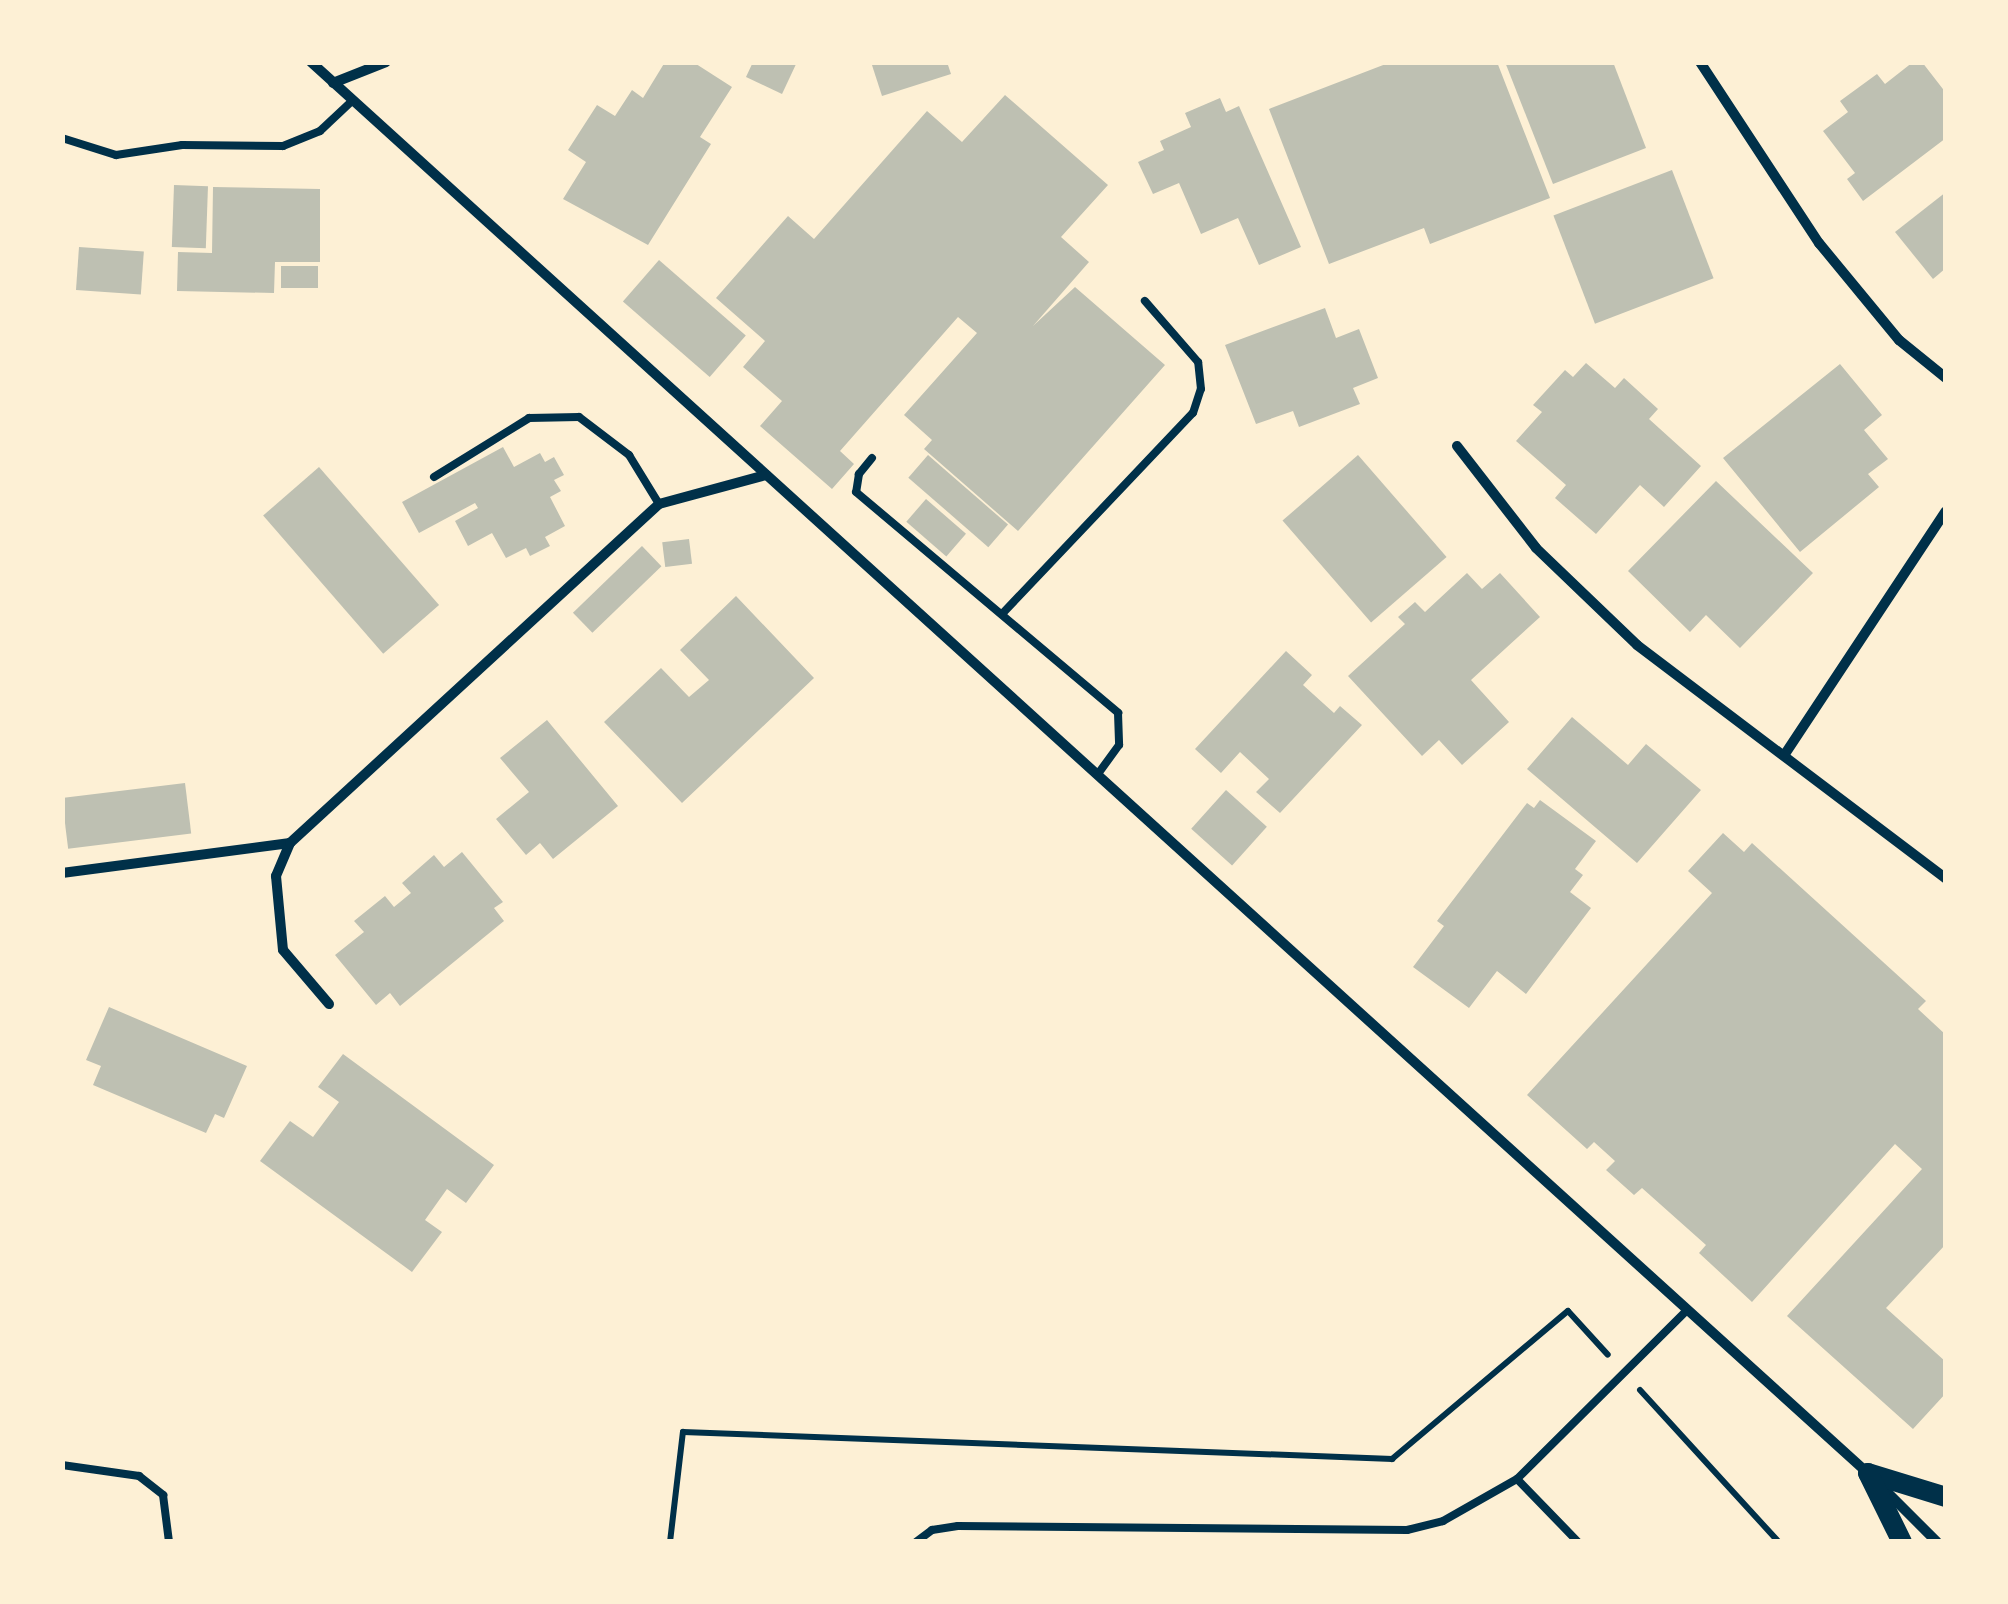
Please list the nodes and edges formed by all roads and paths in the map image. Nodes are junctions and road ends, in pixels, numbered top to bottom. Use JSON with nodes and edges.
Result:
{"nodes":[{"id":1,"x":311,"y":62,"type":"edge"},
{"id":2,"x":386,"y":62,"type":"edge"},
{"id":3,"x":1700,"y":62,"type":"edge"},
{"id":4,"x":333,"y":83,"type":"junction"},
{"id":5,"x":352,"y":101,"type":"junction"},
{"id":6,"x":62,"y":138,"type":"edge"},
{"id":7,"x":1144,"y":301,"type":"dead end"},
{"id":8,"x":1946,"y":378,"type":"edge"},
{"id":9,"x":1457,"y":446,"type":"dead end"},
{"id":10,"x":872,"y":458,"type":"dead end"},
{"id":11,"x":766,"y":475,"type":"junction"},
{"id":12,"x":434,"y":477,"type":"dead end"},
{"id":13,"x":660,"y":504,"type":"junction"},
{"id":14,"x":1946,"y":511,"type":"edge"},
{"id":15,"x":1002,"y":614,"type":"junction"},
{"id":16,"x":1785,"y":754,"type":"junction"},
{"id":17,"x":1097,"y":775,"type":"junction"},
{"id":18,"x":290,"y":842,"type":"junction"},
{"id":19,"x":62,"y":872,"type":"edge"},
{"id":20,"x":1946,"y":879,"type":"edge"},
{"id":21,"x":328,"y":1004,"type":"dead end"},
{"id":22,"x":1687,"y":1310,"type":"junction"},
{"id":23,"x":1620,"y":1369,"type":"dead end"},
{"id":24,"x":1634,"y":1383,"type":"dead end"},
{"id":25,"x":62,"y":1465,"type":"edge"},
{"id":26,"x":1868,"y":1473,"type":"junction"},
{"id":27,"x":1517,"y":1479,"type":"junction"},
{"id":28,"x":1946,"y":1496,"type":"edge"},
{"id":29,"x":168,"y":1542,"type":"edge"},
{"id":30,"x":670,"y":1542,"type":"edge"},
{"id":31,"x":916,"y":1542,"type":"edge"},
{"id":32,"x":1578,"y":1542,"type":"edge"},
{"id":33,"x":1779,"y":1542,"type":"edge"},
{"id":34,"x":1902,"y":1542,"type":"edge"},
{"id":35,"x":1937,"y":1542,"type":"edge"}],
"edges":[{"from":1,"to":4,"type":"street"},
{"from":2,"to":4,"type":"street"},
{"from":3,"to":8,"type":"street"},
{"from":4,"to":5,"type":"street"},
{"from":5,"to":6,"type":"lane"},
{"from":5,"to":11,"type":"street"},
{"from":7,"to":15,"type":"lane"},
{"from":9,"to":16,"type":"street"},
{"from":10,"to":15,"type":"lane"},
{"from":11,"to":13,"type":"street"},
{"from":11,"to":17,"type":"street"},
{"from":12,"to":13,"type":"lane"},
{"from":13,"to":18,"type":"street"},
{"from":14,"to":16,"type":"street"},
{"from":15,"to":17,"type":"lane"},
{"from":16,"to":20,"type":"street"},
{"from":17,"to":22,"type":"street"},
{"from":18,"to":19,"type":"street"},
{"from":18,"to":21,"type":"street"},
{"from":22,"to":26,"type":"street"},
{"from":22,"to":27,"type":"lane"},
{"from":23,"to":30,"type":"path"},
{"from":24,"to":33,"type":"path"},
{"from":25,"to":29,"type":"lane"},
{"from":26,"to":28,"type":"main road"},
{"from":26,"to":34,"type":"main road"},
{"from":26,"to":35,"type":"street"},
{"from":27,"to":31,"type":"lane"},
{"from":27,"to":32,"type":"lane"}]}
